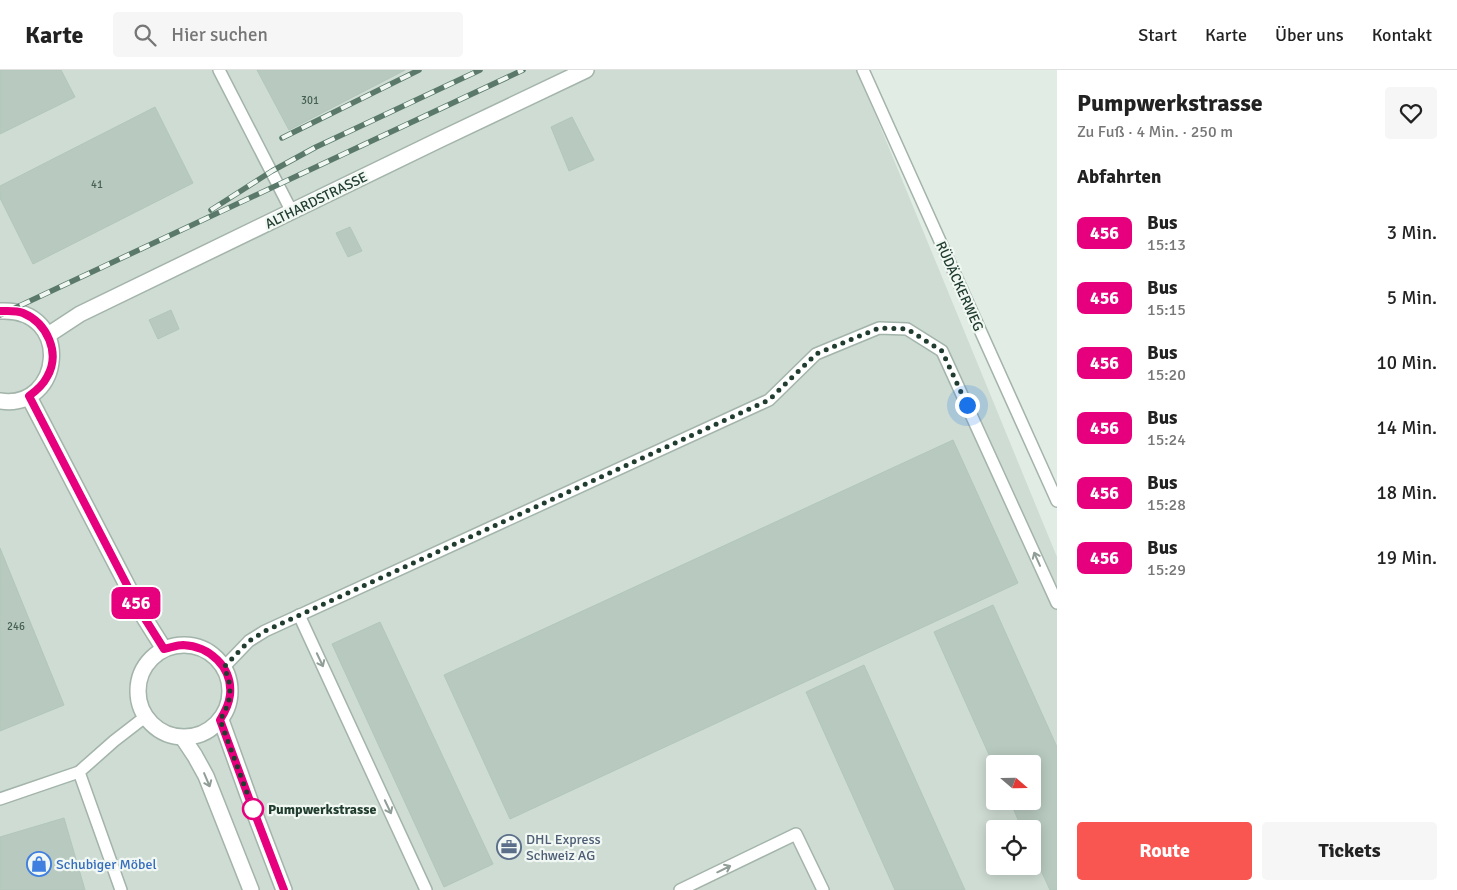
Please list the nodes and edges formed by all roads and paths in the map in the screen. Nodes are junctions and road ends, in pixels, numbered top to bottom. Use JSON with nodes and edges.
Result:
{"nodes":[{"id":1,"x":219,"y":70,"type":"edge"},
{"id":2,"x":586,"y":70,"type":"edge"},
{"id":3,"x":863,"y":70,"type":"edge"},
{"id":4,"x":292,"y":212,"type":"junction"},
{"id":5,"x":0,"y":311,"type":"edge"},
{"id":6,"x":48,"y":335,"type":"junction"},
{"id":7,"x":29,"y":396,"type":"junction"},
{"id":8,"x":0,"y":401,"type":"edge"},
{"id":9,"x":1057,"y":501,"type":"edge"},
{"id":10,"x":1057,"y":603,"type":"edge"},
{"id":11,"x":300,"y":615,"type":"junction"},
{"id":12,"x":164,"y":649,"type":"junction"},
{"id":13,"x":224,"y":667,"type":"junction"},
{"id":14,"x":145,"y":717,"type":"junction"},
{"id":15,"x":220,"y":720,"type":"junction"},
{"id":16,"x":183,"y":738,"type":"junction"},
{"id":17,"x":79,"y":772,"type":"junction"},
{"id":18,"x":0,"y":799,"type":"edge"},
{"id":19,"x":121,"y":890,"type":"edge"},
{"id":20,"x":251,"y":890,"type":"edge"},
{"id":21,"x":284,"y":890,"type":"edge"},
{"id":22,"x":426,"y":890,"type":"edge"},
{"id":23,"x":680,"y":890,"type":"edge"},
{"id":24,"x":823,"y":890,"type":"edge"}],
"edges":[{"from":1,"to":4,"type":"lane"},
{"from":2,"to":4,"type":"street","name":"ALTHARDSTRASSE"},
{"from":3,"to":9,"type":"lane","name":"RÜDÄCKERWEG"},
{"from":4,"to":6,"type":"street","name":"ALTHARDSTRASSE"},
{"from":5,"to":6,"type":"street"},
{"from":6,"to":7,"type":"street"},
{"from":7,"to":8,"type":"street"},
{"from":7,"to":12,"type":"street"},
{"from":10,"to":11,"type":"lane","one_way":true},
{"from":11,"to":13,"type":"lane"},
{"from":11,"to":22,"type":"lane","one_way":true},
{"from":12,"to":13,"type":"street"},
{"from":12,"to":14,"type":"street"},
{"from":13,"to":15,"type":"street"},
{"from":14,"to":16,"type":"street"},
{"from":14,"to":17,"type":"lane"},
{"from":15,"to":16,"type":"street"},
{"from":15,"to":21,"type":"street"},
{"from":16,"to":20,"type":"street","one_way":true},
{"from":17,"to":18,"type":"lane"},
{"from":17,"to":19,"type":"lane"},
{"from":23,"to":24,"type":"lane","one_way":true}]}
